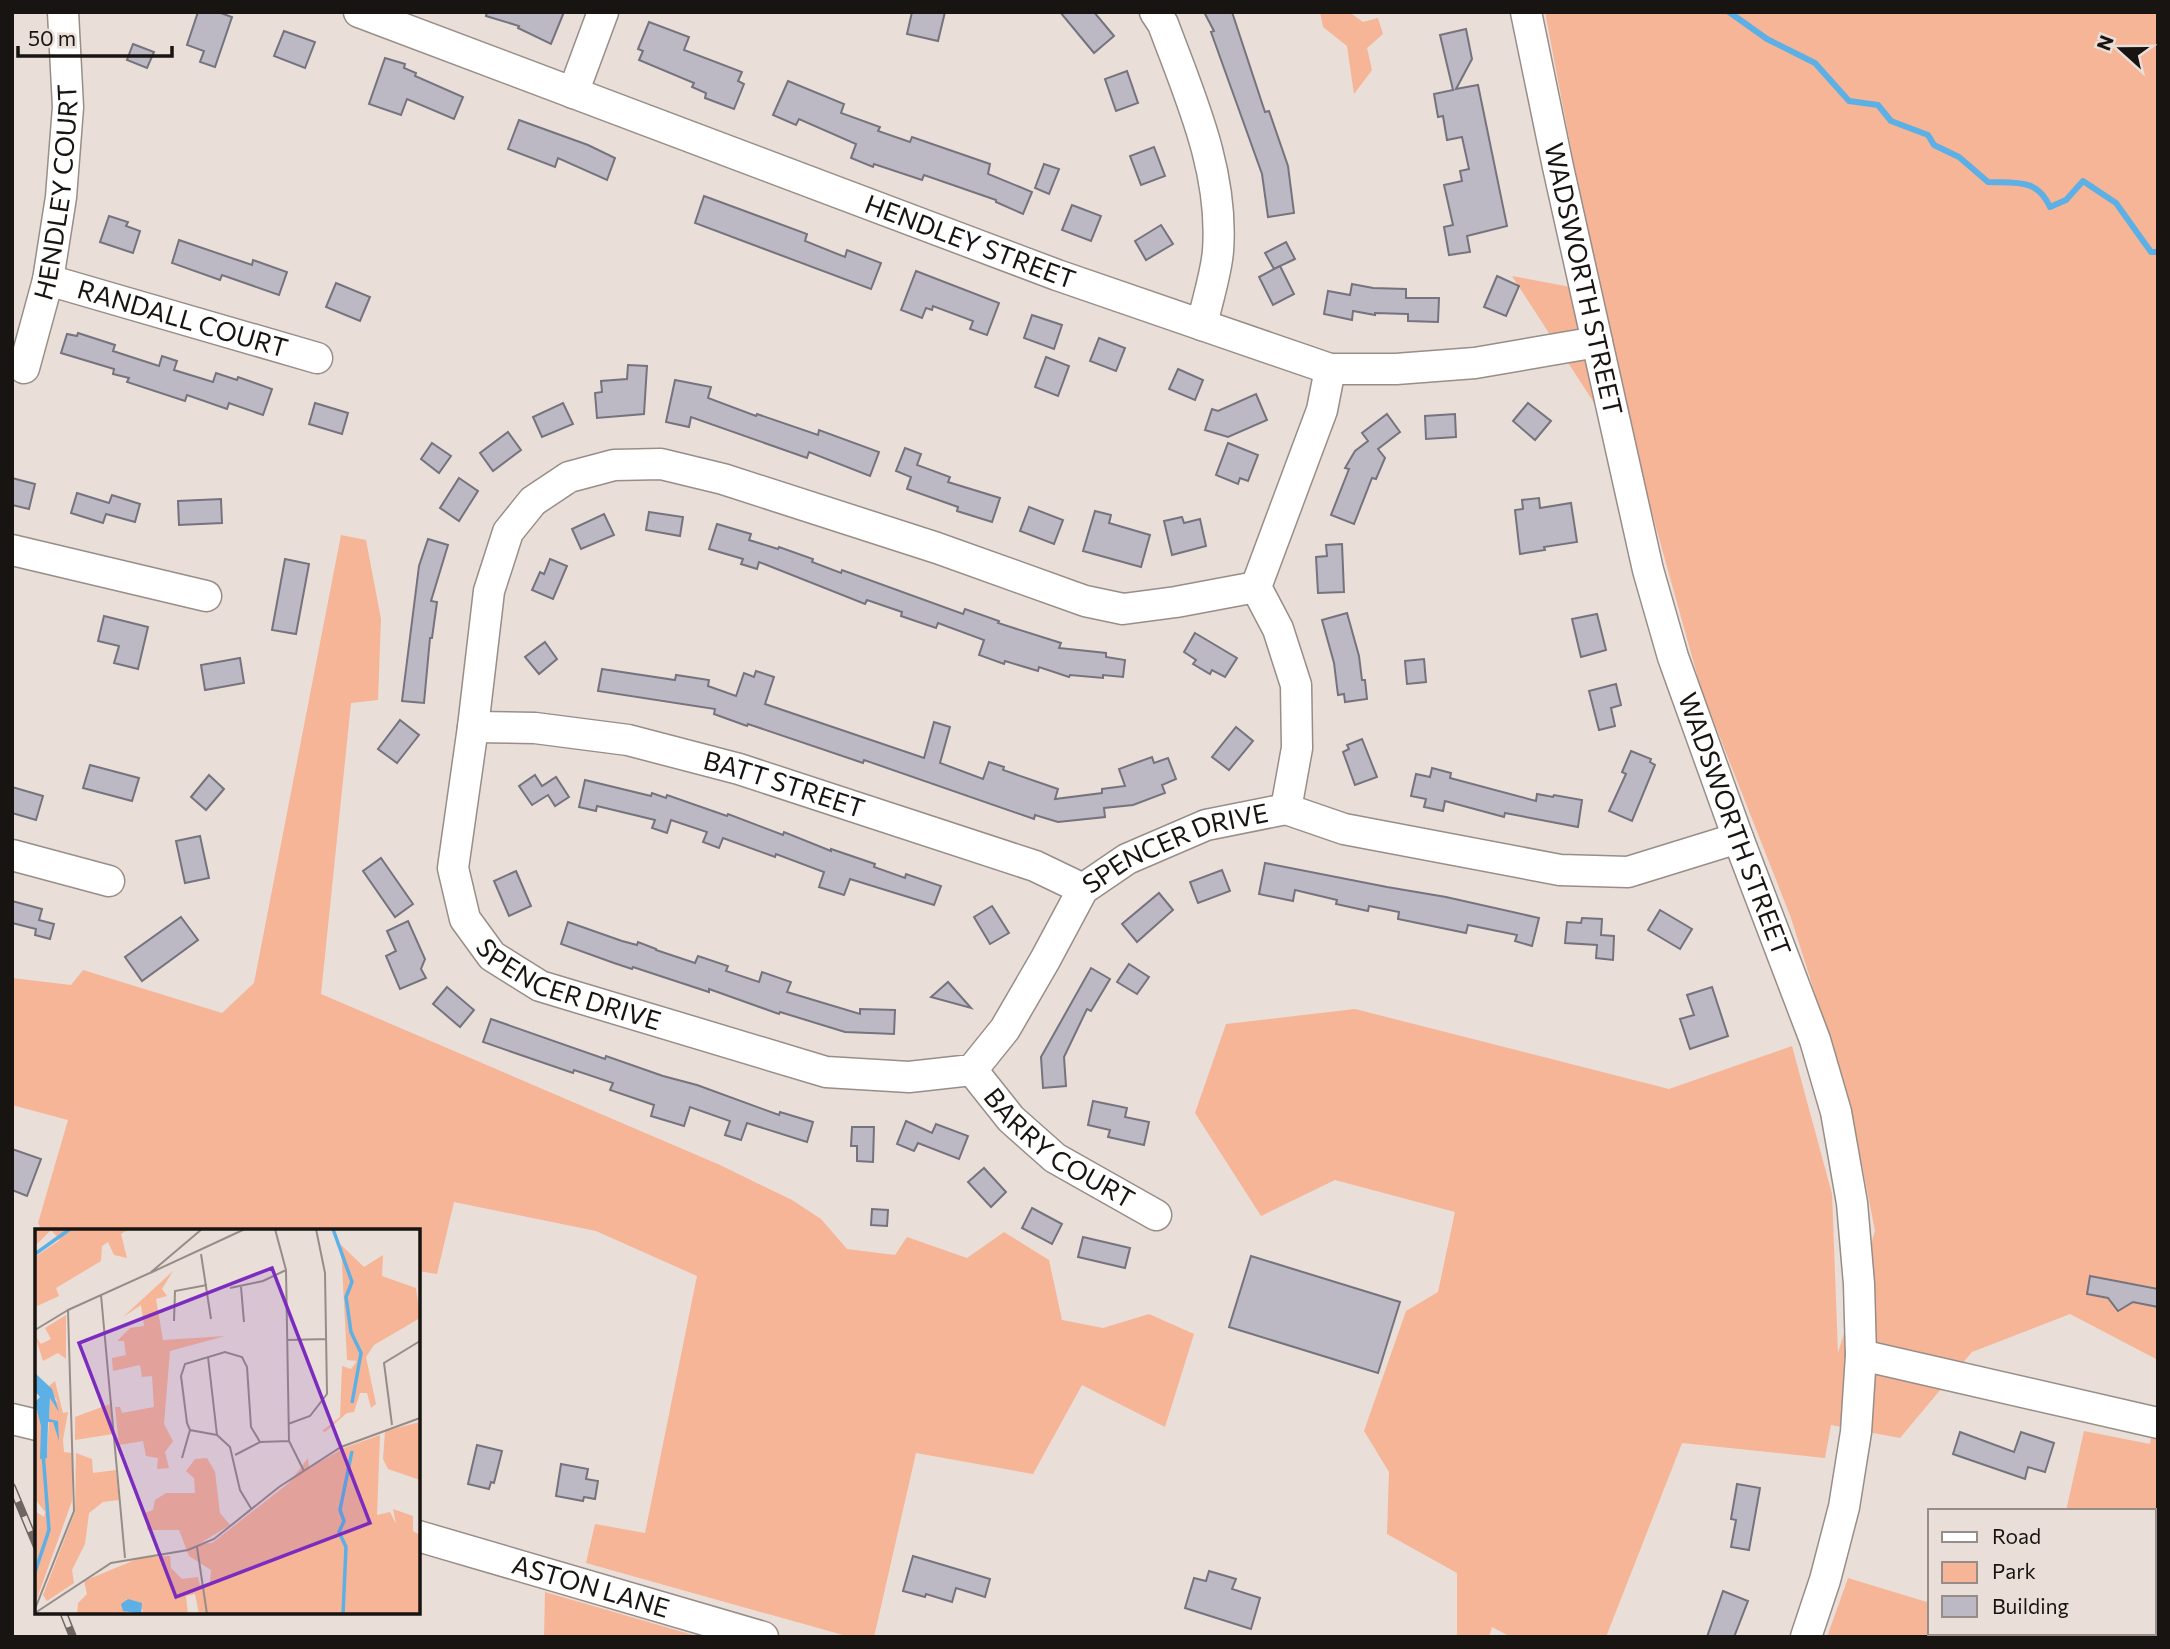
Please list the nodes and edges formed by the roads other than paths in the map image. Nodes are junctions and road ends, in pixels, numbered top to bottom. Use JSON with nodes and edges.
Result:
{"nodes":[{"id":1,"x":63,"y":12,"type":"edge"},
{"id":2,"x":359,"y":12,"type":"edge"},
{"id":3,"x":603,"y":12,"type":"edge"},
{"id":4,"x":1155,"y":12,"type":"edge"},
{"id":5,"x":1526,"y":12,"type":"edge"},
{"id":6,"x":573,"y":93,"type":"junction"},
{"id":7,"x":48,"y":280,"type":"junction"},
{"id":8,"x":1202,"y":325,"type":"junction"},
{"id":9,"x":1597,"y":342,"type":"junction"},
{"id":10,"x":317,"y":358,"type":"dead end"},
{"id":11,"x":24,"y":368,"type":"dead end"},
{"id":12,"x":1330,"y":369,"type":"junction"},
{"id":13,"x":12,"y":550,"type":"edge"},
{"id":14,"x":1256,"y":587,"type":"junction"},
{"id":15,"x":206,"y":596,"type":"dead end"},
{"id":16,"x":473,"y":727,"type":"junction"},
{"id":17,"x":1286,"y":809,"type":"junction"},
{"id":18,"x":1738,"y":838,"type":"junction"},
{"id":19,"x":12,"y":855,"type":"edge"},
{"id":20,"x":109,"y":881,"type":"dead end"},
{"id":21,"x":1083,"y":889,"type":"junction"},
{"id":22,"x":972,"y":1070,"type":"junction"},
{"id":23,"x":1156,"y":1215,"type":"dead end"},
{"id":24,"x":1861,"y":1355,"type":"junction"},
{"id":25,"x":12,"y":1419,"type":"edge"},
{"id":26,"x":2158,"y":1423,"type":"edge"},
{"id":27,"x":35,"y":1425,"type":"edge"},
{"id":28,"x":420,"y":1537,"type":"edge"},
{"id":29,"x":764,"y":1637,"type":"edge"},
{"id":30,"x":1806,"y":1637,"type":"edge"}],
"edges":[{"from":1,"to":7,"type":"street","name":"HENDLEY COURT"},
{"from":2,"to":6,"type":"street","name":"HENDLEY STREET"},
{"from":3,"to":6,"type":"street"},
{"from":4,"to":8,"type":"street"},
{"from":5,"to":9,"type":"street","name":"WADSWORTH STREET"},
{"from":6,"to":8,"type":"street","name":"HENDLEY STREET"},
{"from":7,"to":10,"type":"street","name":"RANDALL COURT"},
{"from":7,"to":11,"type":"street","name":"HENDLEY COURT"},
{"from":8,"to":12,"type":"street","name":"HENDLEY STREET"},
{"from":9,"to":12,"type":"street","name":"HENDLEY STREET"},
{"from":9,"to":18,"type":"street","name":"WADSWORTH STREET"},
{"from":12,"to":14,"type":"street"},
{"from":13,"to":15,"type":"street"},
{"from":14,"to":16,"type":"street","name":"SPENCER DRIVE"},
{"from":14,"to":17,"type":"street"},
{"from":16,"to":21,"type":"street","name":"BATT STREET"},
{"from":16,"to":22,"type":"street","name":"SPENCER DRIVE"},
{"from":17,"to":18,"type":"street","name":"SPENCER DRIVE"},
{"from":17,"to":21,"type":"street","name":"SPENCER DRIVE"},
{"from":18,"to":24,"type":"street","name":"WADSWORTH STREET"},
{"from":19,"to":20,"type":"street"},
{"from":21,"to":22,"type":"street","name":"SPENCER DRIVE"},
{"from":22,"to":23,"type":"street","name":"BARRY COURT"},
{"from":24,"to":26,"type":"street"},
{"from":24,"to":30,"type":"street","name":"WADSWORTH STREET"},
{"from":25,"to":27,"type":"street"},
{"from":28,"to":29,"type":"street","name":"ASTON LANE"}]}
